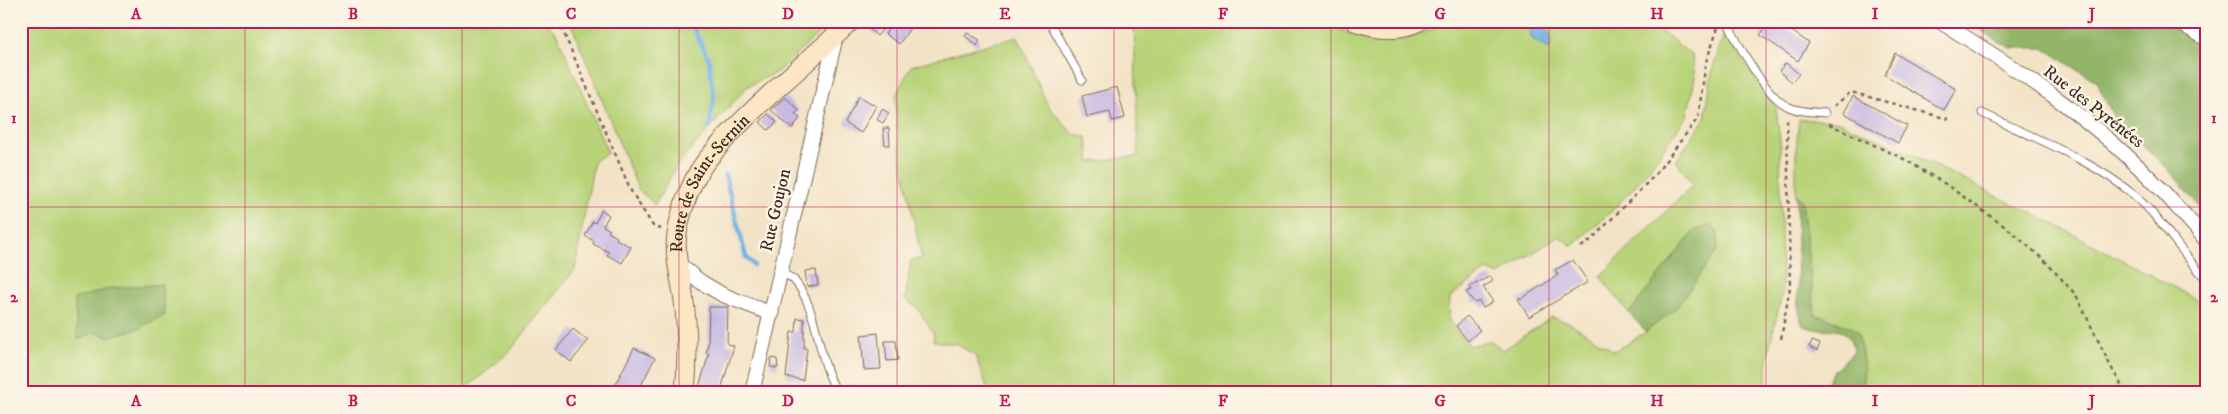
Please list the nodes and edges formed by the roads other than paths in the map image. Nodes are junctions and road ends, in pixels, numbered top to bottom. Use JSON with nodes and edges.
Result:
{"nodes":[{"id":1,"x":851,"y":21,"type":"edge"},
{"id":2,"x":1049,"y":21,"type":"edge"},
{"id":3,"x":1355,"y":21,"type":"edge"},
{"id":4,"x":1419,"y":21,"type":"edge"},
{"id":5,"x":1727,"y":21,"type":"edge"},
{"id":6,"x":1939,"y":21,"type":"edge"},
{"id":7,"x":2177,"y":21,"type":"edge"},
{"id":8,"x":836,"y":36,"type":"junction"},
{"id":9,"x":2207,"y":39,"type":"edge"},
{"id":10,"x":1082,"y":80,"type":"dead end"},
{"id":11,"x":1825,"y":113,"type":"road end"},
{"id":12,"x":1982,"y":113,"type":"dead end"},
{"id":13,"x":2207,"y":242,"type":"edge"},
{"id":14,"x":677,"y":263,"type":"junction"},
{"id":15,"x":780,"y":272,"type":"junction"},
{"id":16,"x":2207,"y":280,"type":"edge"},
{"id":17,"x":772,"y":314,"type":"junction"},
{"id":18,"x":685,"y":393,"type":"edge"},
{"id":19,"x":752,"y":393,"type":"edge"},
{"id":20,"x":838,"y":393,"type":"edge"}],
"edges":[{"from":1,"to":8,"type":"street","name":"Route de Saint-Sernin"},
{"from":2,"to":10,"type":"lane"},
{"from":3,"to":4,"type":"street"},
{"from":5,"to":11,"type":"lane"},
{"from":6,"to":13,"type":"street","name":"Rue des Pyrénées"},
{"from":7,"to":9,"type":"street"},
{"from":8,"to":14,"type":"street","name":"Route de Saint-Sernin"},
{"from":8,"to":15,"type":"street","name":"Rue Goujon"},
{"from":12,"to":16,"type":"lane"},
{"from":14,"to":17,"type":"street"},
{"from":14,"to":18,"type":"street","name":"Route de Saint-Sernin"},
{"from":15,"to":17,"type":"street","name":"Rue Goujon"},
{"from":15,"to":20,"type":"lane"},
{"from":17,"to":19,"type":"street","name":"Rue Goujon"}]}
